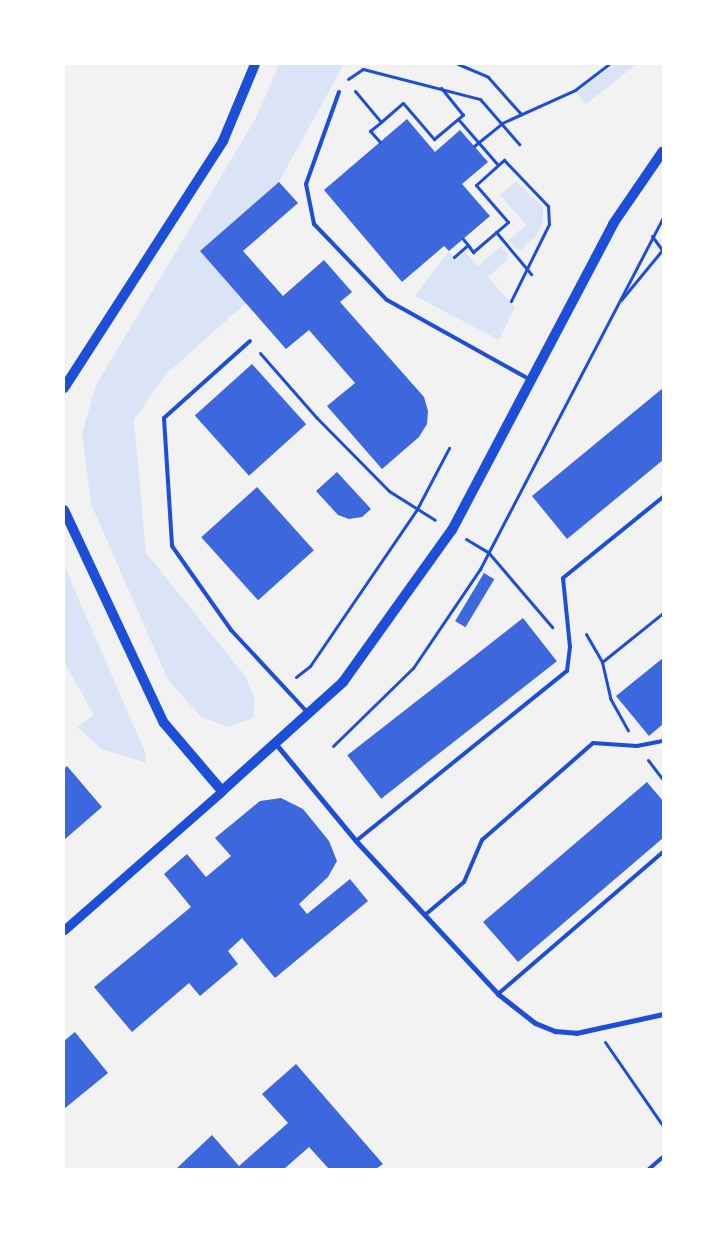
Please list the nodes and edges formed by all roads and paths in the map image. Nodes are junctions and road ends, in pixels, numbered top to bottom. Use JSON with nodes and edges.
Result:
{"nodes":[{"id":1,"x":255,"y":64,"type":"edge"},
{"id":2,"x":458,"y":64,"type":"edge"},
{"id":3,"x":609,"y":64,"type":"edge"},
{"id":4,"x":345,"y":80,"type":"dead end"},
{"id":5,"x":441,"y":88,"type":"junction"},
{"id":6,"x":339,"y":92,"type":"dead end"},
{"id":7,"x":355,"y":92,"type":"dead end"},
{"id":8,"x":521,"y":114,"type":"junction"},
{"id":9,"x":458,"y":119,"type":"junction"},
{"id":10,"x":381,"y":122,"type":"junction"},
{"id":11,"x":502,"y":123,"type":"junction"},
{"id":12,"x":380,"y":142,"type":"dead end"},
{"id":13,"x":478,"y":143,"type":"junction"},
{"id":14,"x":519,"y":144,"type":"dead end"},
{"id":15,"x":474,"y":146,"type":"dead end"},
{"id":16,"x":663,"y":151,"type":"edge"},
{"id":17,"x":498,"y":165,"type":"junction"},
{"id":18,"x":549,"y":215,"type":"junction"},
{"id":19,"x":554,"y":216,"type":"dead end"},
{"id":20,"x":663,"y":217,"type":"edge"},
{"id":21,"x":496,"y":232,"type":"junction"},
{"id":22,"x":652,"y":236,"type":"junction"},
{"id":23,"x":463,"y":240,"type":"dead end"},
{"id":24,"x":468,"y":245,"type":"junction"},
{"id":25,"x":663,"y":250,"type":"edge"},
{"id":26,"x":454,"y":257,"type":"dead end"},
{"id":27,"x":527,"y":269,"type":"junction"},
{"id":28,"x":531,"y":274,"type":"dead end"},
{"id":29,"x":511,"y":301,"type":"dead end"},
{"id":30,"x":616,"y":306,"type":"junction"},
{"id":31,"x":250,"y":341,"type":"joint"},
{"id":32,"x":531,"y":380,"type":"junction"},
{"id":33,"x":64,"y":388,"type":"edge"},
{"id":34,"x":449,"y":448,"type":"dead end"},
{"id":35,"x":663,"y":497,"type":"edge"},
{"id":36,"x":417,"y":509,"type":"junction"},
{"id":37,"x":64,"y":510,"type":"edge"},
{"id":38,"x":452,"y":530,"type":"junction"},
{"id":39,"x":488,"y":552,"type":"junction"},
{"id":40,"x":519,"y":590,"type":"dead end"},
{"id":41,"x":663,"y":612,"type":"edge"},
{"id":42,"x":585,"y":627,"type":"dead end"},
{"id":43,"x":602,"y":662,"type":"junction"},
{"id":44,"x":284,"y":688,"type":"junction"},
{"id":45,"x":308,"y":713,"type":"junction"},
{"id":46,"x":663,"y":741,"type":"edge"},
{"id":47,"x":274,"y":743,"type":"junction"},
{"id":48,"x":333,"y":746,"type":"dead end"},
{"id":49,"x":637,"y":746,"type":"junction"},
{"id":50,"x":663,"y":780,"type":"edge"},
{"id":51,"x":222,"y":791,"type":"junction"},
{"id":52,"x":356,"y":841,"type":"junction"},
{"id":53,"x":663,"y":852,"type":"edge"},
{"id":54,"x":425,"y":915,"type":"junction"},
{"id":55,"x":64,"y":930,"type":"edge"},
{"id":56,"x":498,"y":994,"type":"junction"},
{"id":57,"x":663,"y":1014,"type":"edge"},
{"id":58,"x":613,"y":1055,"type":"dead end"},
{"id":59,"x":663,"y":1126,"type":"edge"},
{"id":60,"x":663,"y":1157,"type":"edge"},
{"id":61,"x":649,"y":1169,"type":"edge"}],
"edges":[{"from":1,"to":33,"type":"main road"},
{"from":2,"to":8,"type":"path"},
{"from":3,"to":8,"type":"path"},
{"from":4,"to":5,"type":"path"},
{"from":5,"to":9,"type":"path"},
{"from":5,"to":11,"type":"path"},
{"from":6,"to":32,"type":"lane"},
{"from":7,"to":10,"type":"path"},
{"from":8,"to":11,"type":"path"},
{"from":9,"to":10,"type":"path"},
{"from":9,"to":13,"type":"path"},
{"from":10,"to":12,"type":"path"},
{"from":11,"to":13,"type":"path"},
{"from":11,"to":14,"type":"path"},
{"from":13,"to":15,"type":"path"},
{"from":13,"to":17,"type":"path"},
{"from":16,"to":32,"type":"main road"},
{"from":17,"to":18,"type":"path"},
{"from":17,"to":21,"type":"path"},
{"from":18,"to":19,"type":"path"},
{"from":18,"to":27,"type":"path"},
{"from":20,"to":22,"type":"path"},
{"from":21,"to":24,"type":"path"},
{"from":21,"to":27,"type":"path"},
{"from":22,"to":25,"type":"path"},
{"from":22,"to":30,"type":"path"},
{"from":23,"to":24,"type":"path"},
{"from":24,"to":26,"type":"path"},
{"from":25,"to":30,"type":"path"},
{"from":27,"to":28,"type":"path"},
{"from":27,"to":29,"type":"path"},
{"from":30,"to":39,"type":"path"},
{"from":31,"to":36,"type":"path"},
{"from":31,"to":44,"type":"lane"},
{"from":32,"to":38,"type":"main road"},
{"from":34,"to":36,"type":"path"},
{"from":35,"to":52,"type":"lane"},
{"from":36,"to":38,"type":"path"},
{"from":36,"to":44,"type":"path"},
{"from":37,"to":51,"type":"main road"},
{"from":38,"to":39,"type":"path"},
{"from":38,"to":45,"type":"main road"},
{"from":39,"to":40,"type":"path"},
{"from":39,"to":48,"type":"path"},
{"from":41,"to":43,"type":"path"},
{"from":42,"to":43,"type":"path"},
{"from":43,"to":49,"type":"path"},
{"from":44,"to":45,"type":"lane"},
{"from":45,"to":47,"type":"main road"},
{"from":46,"to":49,"type":"lane"},
{"from":47,"to":51,"type":"main road"},
{"from":47,"to":52,"type":"street"},
{"from":49,"to":50,"type":"path"},
{"from":49,"to":54,"type":"lane"},
{"from":51,"to":55,"type":"street"},
{"from":52,"to":54,"type":"street"},
{"from":53,"to":56,"type":"lane"},
{"from":54,"to":56,"type":"street"},
{"from":56,"to":57,"type":"street"},
{"from":58,"to":59,"type":"path"},
{"from":60,"to":61,"type":"lane"}]}
